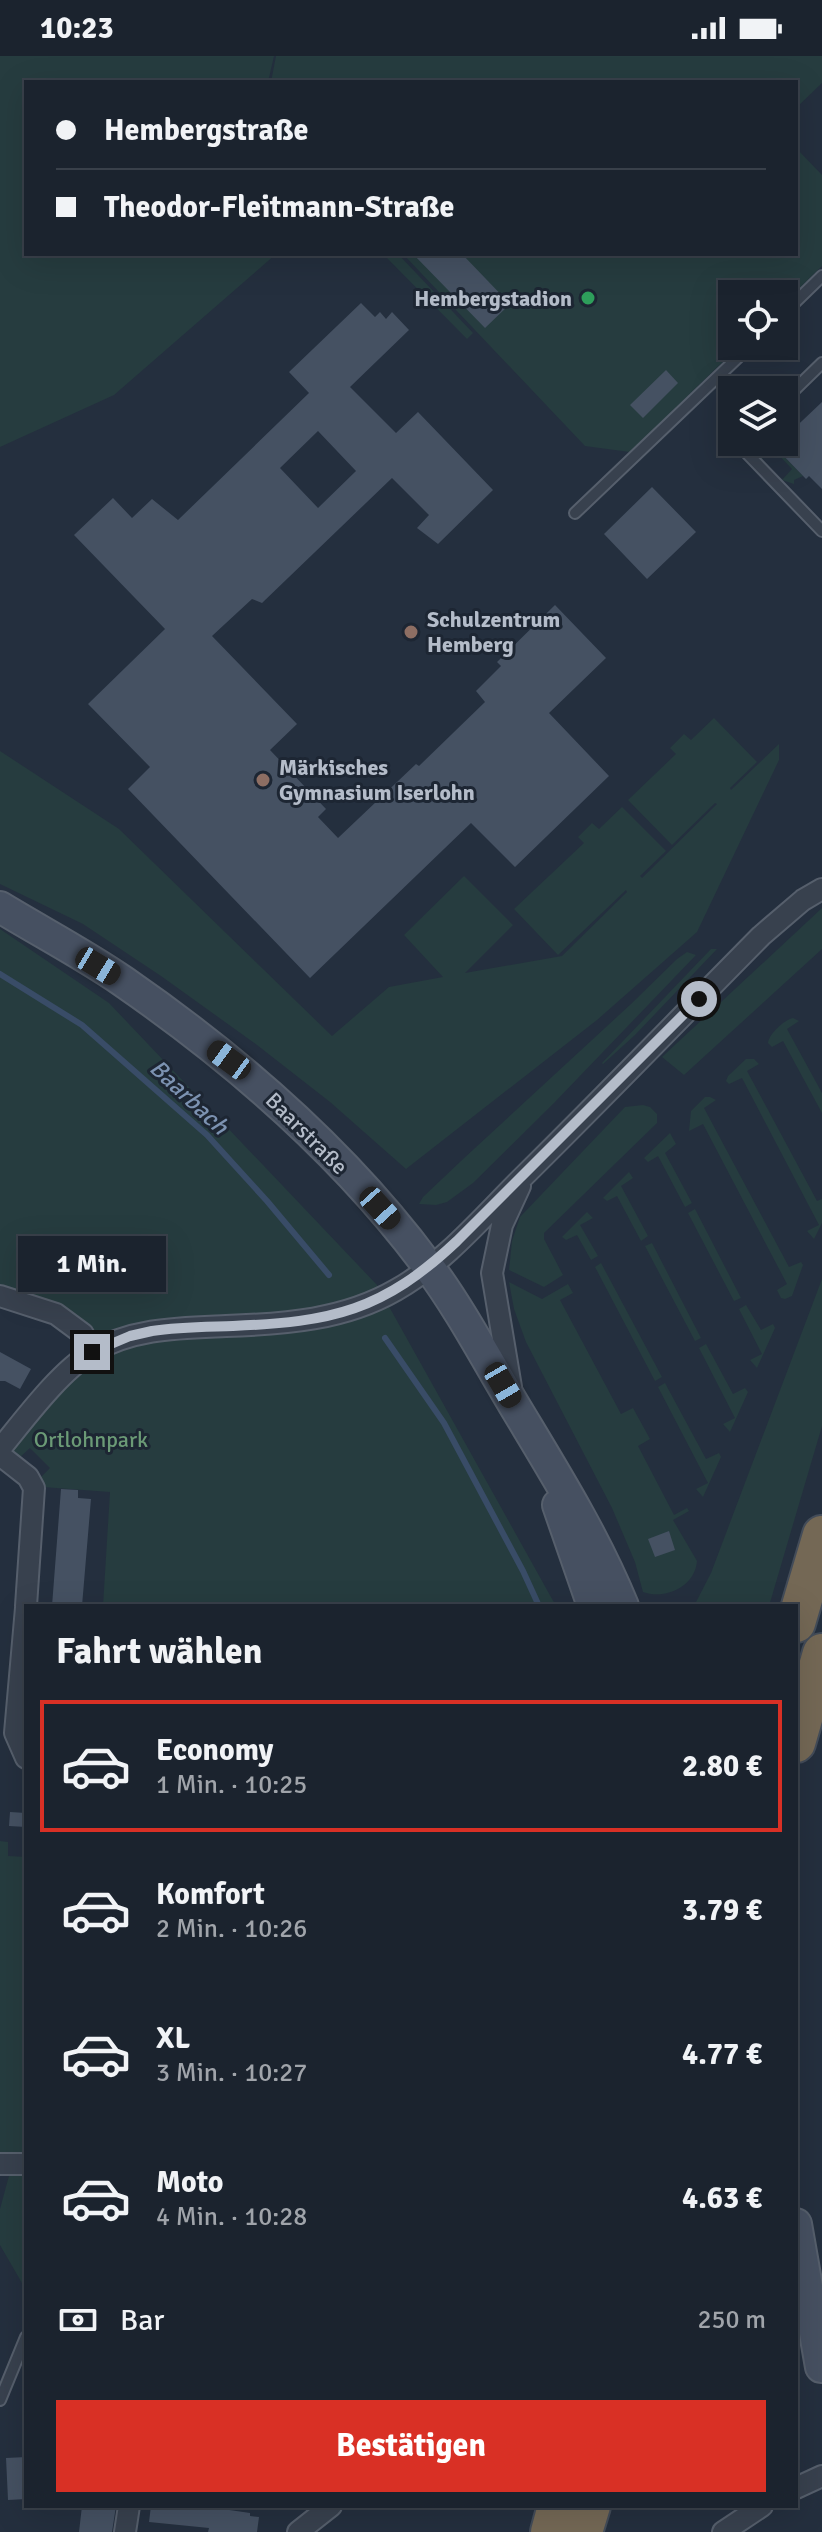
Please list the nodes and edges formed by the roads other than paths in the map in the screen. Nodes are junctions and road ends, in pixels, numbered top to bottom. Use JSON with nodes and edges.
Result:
{"nodes":[{"id":1,"x":822,"y":276,"type":"edge"},
{"id":2,"x":798,"y":299,"type":"edge"},
{"id":3,"x":735,"y":360,"type":"edge"},
{"id":4,"x":822,"y":363,"type":"edge"},
{"id":5,"x":798,"y":386,"type":"edge"},
{"id":6,"x":750,"y":456,"type":"edge"},
{"id":7,"x":575,"y":513,"type":"dead end"},
{"id":8,"x":822,"y":531,"type":"edge"},
{"id":9,"x":822,"y":889,"type":"edge"},
{"id":10,"x":0,"y":907,"type":"edge"},
{"id":11,"x":525,"y":1175,"type":"junction"},
{"id":12,"x":429,"y":1267,"type":"junction"},
{"id":13,"x":0,"y":1296,"type":"edge"},
{"id":14,"x":92,"y":1352,"type":"junction"},
{"id":15,"x":514,"y":1406,"type":"junction"},
{"id":16,"x":536,"y":1439,"type":"junction"},
{"id":17,"x":0,"y":1452,"type":"edge"},
{"id":18,"x":822,"y":1535,"type":"edge"},
{"id":19,"x":26,"y":1604,"type":"edge"},
{"id":20,"x":592,"y":1604,"type":"edge"},
{"id":21,"x":622,"y":1604,"type":"edge"},
{"id":22,"x":798,"y":1616,"type":"edge"},
{"id":23,"x":24,"y":1630,"type":"edge"},
{"id":24,"x":822,"y":1653,"type":"edge"},
{"id":25,"x":798,"y":1736,"type":"edge"},
{"id":26,"x":24,"y":1753,"type":"edge"},
{"id":27,"x":0,"y":2164,"type":"edge"},
{"id":28,"x":24,"y":2164,"type":"edge"},
{"id":29,"x":798,"y":2235,"type":"edge"},
{"id":30,"x":798,"y":2306,"type":"edge"},
{"id":31,"x":24,"y":2342,"type":"edge"},
{"id":32,"x":822,"y":2368,"type":"edge"},
{"id":33,"x":0,"y":2400,"type":"edge"},
{"id":34,"x":822,"y":2476,"type":"edge"},
{"id":35,"x":798,"y":2487,"type":"edge"},
{"id":36,"x":129,"y":2508,"type":"edge"},
{"id":37,"x":328,"y":2508,"type":"edge"},
{"id":38,"x":556,"y":2508,"type":"edge"},
{"id":39,"x":590,"y":2508,"type":"edge"},
{"id":40,"x":759,"y":2508,"type":"edge"},
{"id":41,"x":125,"y":2532,"type":"edge"},
{"id":42,"x":298,"y":2532,"type":"edge"},
{"id":43,"x":550,"y":2532,"type":"edge"},
{"id":44,"x":583,"y":2532,"type":"edge"},
{"id":45,"x":723,"y":2532,"type":"edge"}],
"edges":[{"from":1,"to":2,"type":"lane"},
{"from":3,"to":7,"type":"lane"},
{"from":4,"to":5,"type":"lane"},
{"from":6,"to":8,"type":"lane"},
{"from":9,"to":11,"type":"street"},
{"from":10,"to":12,"type":"main road","name":"Baarstraße"},
{"from":11,"to":12,"type":"street"},
{"from":11,"to":15,"type":"street"},
{"from":12,"to":14,"type":"street"},
{"from":12,"to":15,"type":"main road","name":"Baarstraße"},
{"from":13,"to":14,"type":"street"},
{"from":14,"to":17,"type":"street"},
{"from":15,"to":16,"type":"main road","name":"Baarstraße"},
{"from":16,"to":20,"type":"main road","name":"Baarstraße"},
{"from":16,"to":21,"type":"main road","name":"Baarstraße"},
{"from":17,"to":19,"type":"street"},
{"from":18,"to":22,"type":"highway"},
{"from":23,"to":26,"type":"street"},
{"from":24,"to":25,"type":"highway"},
{"from":27,"to":28,"type":"street"},
{"from":29,"to":32,"type":"main road"},
{"from":30,"to":32,"type":"main road"},
{"from":31,"to":33,"type":"lane"},
{"from":34,"to":35,"type":"street"},
{"from":36,"to":41,"type":"street"},
{"from":37,"to":42,"type":"street"},
{"from":38,"to":43,"type":"highway"},
{"from":39,"to":44,"type":"highway"},
{"from":40,"to":45,"type":"street"}]}
